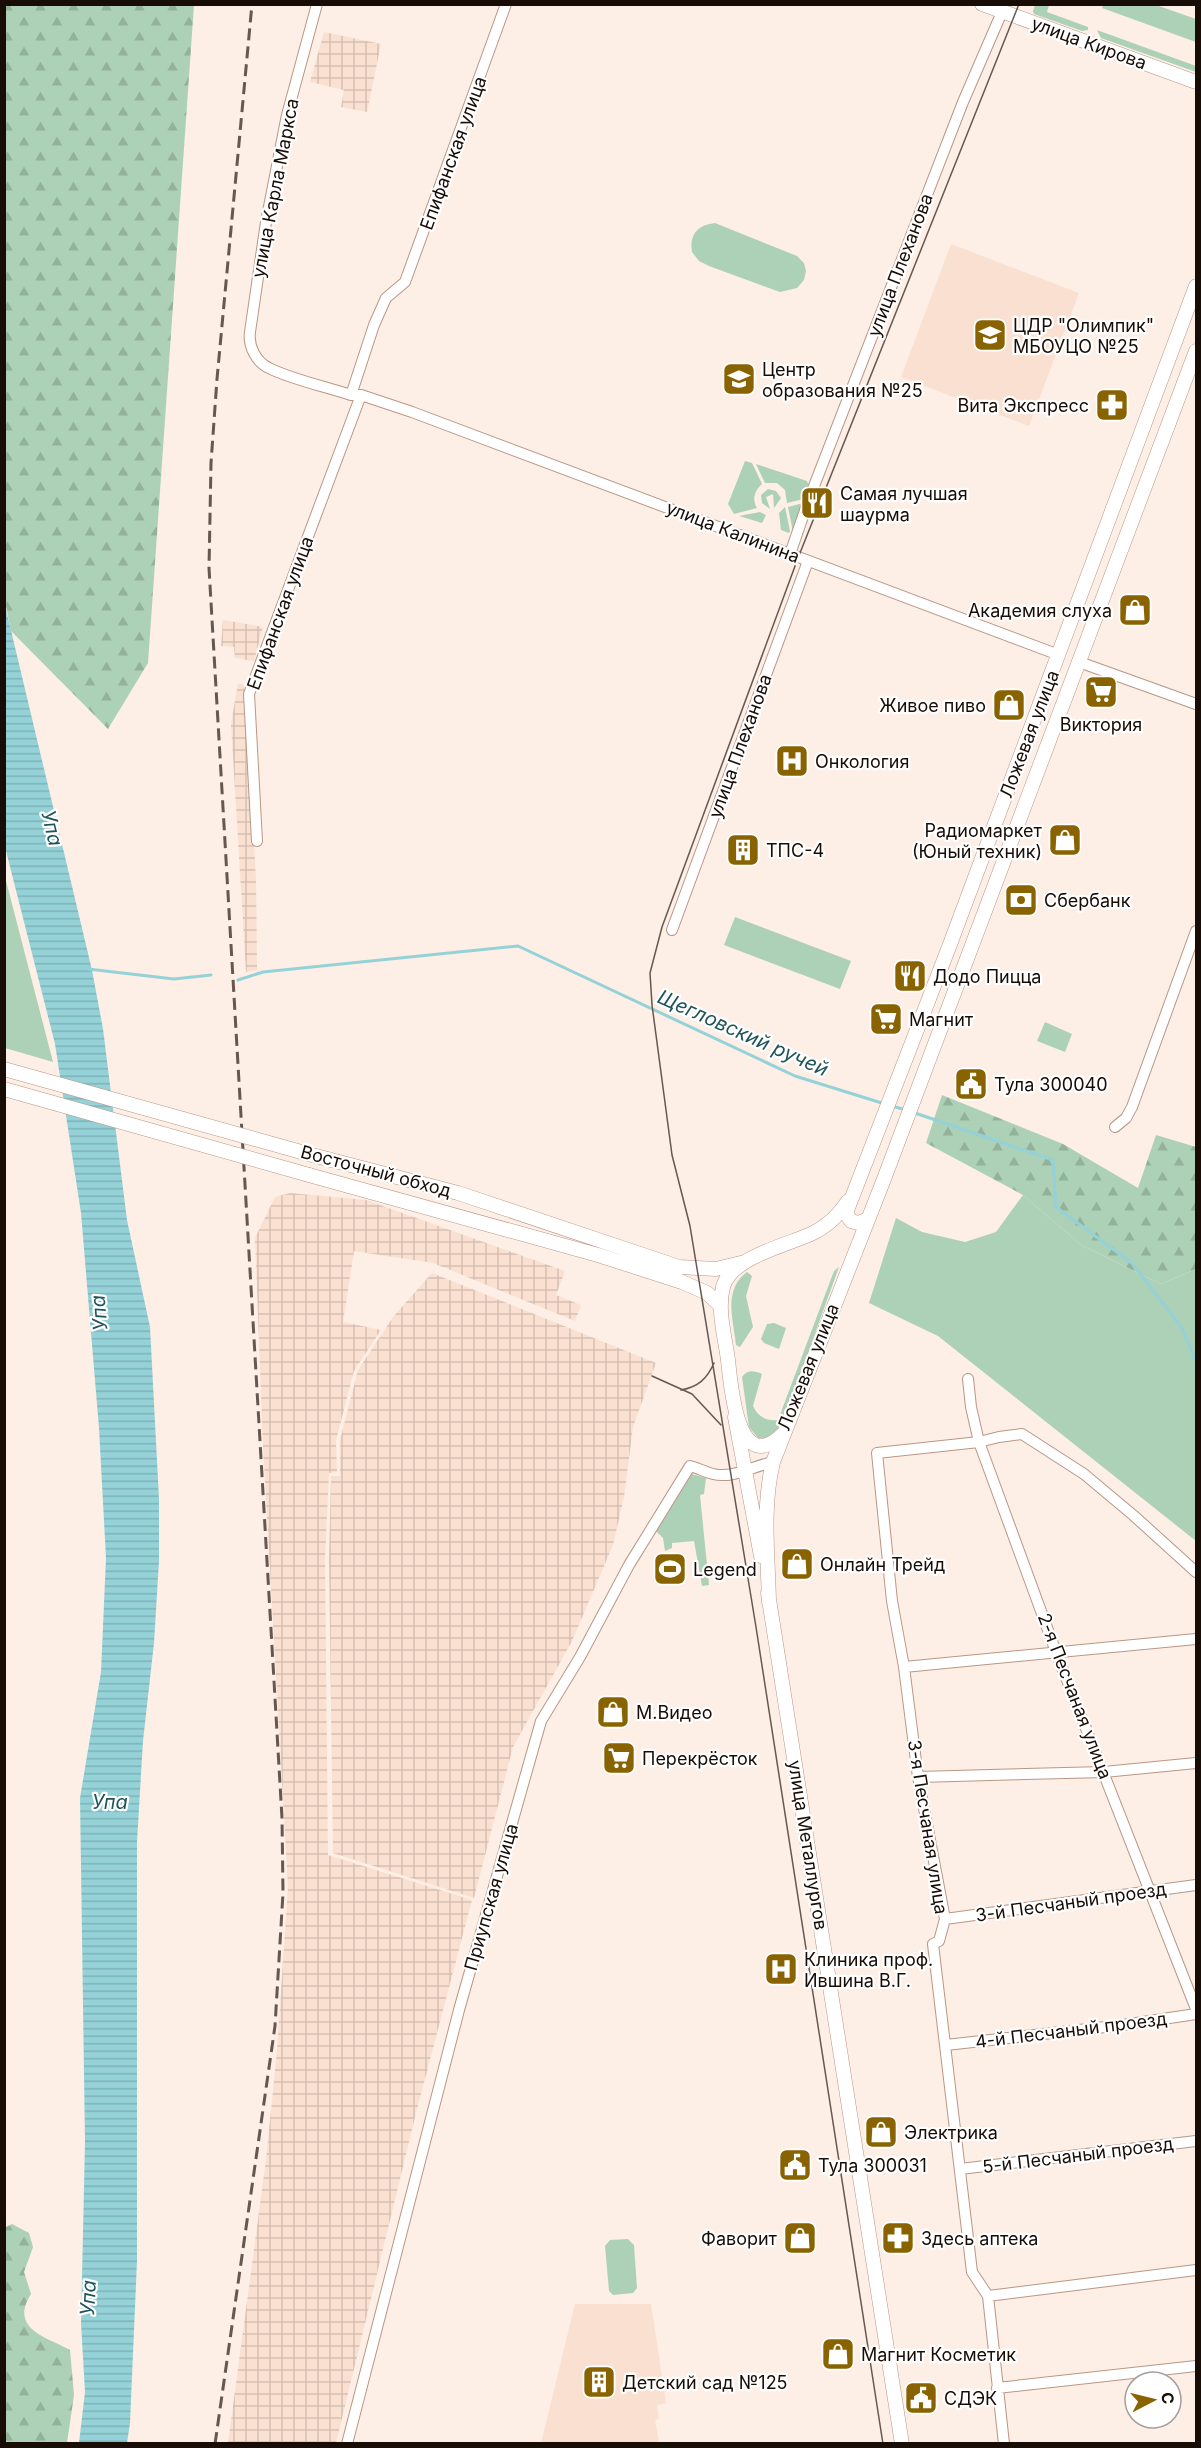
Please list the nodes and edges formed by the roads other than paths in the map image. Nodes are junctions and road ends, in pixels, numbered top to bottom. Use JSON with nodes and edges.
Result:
{"nodes":[{"id":1,"x":317,"y":4,"type":"edge"},
{"id":2,"x":506,"y":4,"type":"edge"},
{"id":3,"x":982,"y":4,"type":"edge"},
{"id":4,"x":1002,"y":12,"type":"junction"},
{"id":5,"x":1197,"y":82,"type":"edge"},
{"id":6,"x":1197,"y":286,"type":"edge"},
{"id":7,"x":1197,"y":351,"type":"edge"},
{"id":8,"x":267,"y":368,"type":"joint"},
{"id":9,"x":356,"y":395,"type":"junction"},
{"id":10,"x":790,"y":555,"type":"junction"},
{"id":11,"x":808,"y":561,"type":"junction"},
{"id":12,"x":1059,"y":655,"type":"junction"},
{"id":13,"x":1079,"y":662,"type":"junction"},
{"id":14,"x":1197,"y":704,"type":"edge"},
{"id":15,"x":257,"y":841,"type":"dead end"},
{"id":16,"x":672,"y":930,"type":"dead end"},
{"id":17,"x":1197,"y":931,"type":"edge"},
{"id":18,"x":903,"y":1066,"type":"junction"},
{"id":19,"x":4,"y":1069,"type":"edge"},
{"id":20,"x":922,"y":1075,"type":"junction"},
{"id":21,"x":4,"y":1089,"type":"edge"},
{"id":22,"x":1115,"y":1127,"type":"dead end"},
{"id":23,"x":859,"y":1181,"type":"junction"},
{"id":24,"x":866,"y":1220,"type":"junction"},
{"id":25,"x":745,"y":1262,"type":"junction"},
{"id":26,"x":720,"y":1305,"type":"junction"},
{"id":27,"x":968,"y":1379,"type":"dead end"},
{"id":28,"x":735,"y":1417,"type":"junction"},
{"id":29,"x":784,"y":1433,"type":"junction"},
{"id":30,"x":979,"y":1442,"type":"junction"},
{"id":31,"x":773,"y":1462,"type":"junction"},
{"id":32,"x":744,"y":1472,"type":"junction"},
{"id":33,"x":1197,"y":1572,"type":"edge"},
{"id":34,"x":770,"y":1602,"type":"junction"},
{"id":35,"x":1197,"y":1639,"type":"edge"},
{"id":36,"x":1056,"y":1652,"type":"junction"},
{"id":37,"x":904,"y":1667,"type":"junction"},
{"id":38,"x":1197,"y":1763,"type":"edge"},
{"id":39,"x":1104,"y":1772,"type":"junction"},
{"id":40,"x":918,"y":1777,"type":"junction"},
{"id":41,"x":1197,"y":1886,"type":"edge"},
{"id":42,"x":1151,"y":1891,"type":"junction"},
{"id":43,"x":945,"y":1919,"type":"junction"},
{"id":44,"x":1197,"y":2009,"type":"edge"},
{"id":45,"x":1197,"y":2014,"type":"edge"},
{"id":46,"x":946,"y":2045,"type":"junction"},
{"id":47,"x":1197,"y":2141,"type":"edge"},
{"id":48,"x":960,"y":2169,"type":"junction"},
{"id":49,"x":1197,"y":2270,"type":"edge"},
{"id":50,"x":988,"y":2296,"type":"junction"},
{"id":51,"x":1197,"y":2366,"type":"edge"},
{"id":52,"x":997,"y":2388,"type":"junction"},
{"id":53,"x":347,"y":2444,"type":"edge"},
{"id":54,"x":902,"y":2444,"type":"edge"},
{"id":55,"x":1004,"y":2444,"type":"edge"}],
"edges":[{"from":1,"to":8,"type":"street","name":"улица Карла Маркса"},
{"from":2,"to":9,"type":"street","name":"Епифанская улица"},
{"from":3,"to":4,"type":"main road","name":"улица Кирова"},
{"from":4,"to":5,"type":"main road","name":"улица Кирова"},
{"from":4,"to":10,"type":"street","name":"улица Плеханова"},
{"from":6,"to":12,"type":"main road","name":"Ложевая улица"},
{"from":7,"to":13,"type":"main road","name":"Ложевая улица"},
{"from":8,"to":9,"type":"street","name":"улица Калинина"},
{"from":9,"to":10,"type":"street","name":"улица Калинина"},
{"from":9,"to":15,"type":"street","name":"Епифанская улица"},
{"from":10,"to":11,"type":"street","name":"улица Калинина"},
{"from":11,"to":12,"type":"street","name":"улица Калинина"},
{"from":11,"to":16,"type":"street","name":"улица Плеханова"},
{"from":12,"to":13,"type":"main road","name":"улица Калинина"},
{"from":12,"to":18,"type":"main road","name":"Ложевая улица"},
{"from":13,"to":14,"type":"street","name":"улица Калинина"},
{"from":13,"to":20,"type":"main road","name":"Ложевая улица"},
{"from":17,"to":22,"type":"street"},
{"from":18,"to":20,"type":"main road"},
{"from":18,"to":23,"type":"main road","name":"Ложевая улица"},
{"from":19,"to":25,"type":"main road","name":"Восточный обход","bridge":true},
{"from":20,"to":24,"type":"main road","name":"Ложевая улица"},
{"from":21,"to":26,"type":"main road","name":"Восточный обход","bridge":true},
{"from":23,"to":24,"type":"main road","name":"Ложевая улица"},
{"from":23,"to":25,"type":"main road","name":"Ложевая улица"},
{"from":24,"to":29,"type":"main road","name":"Ложевая улица"},
{"from":25,"to":26,"type":"main road","name":"Ложевая улица"},
{"from":26,"to":28,"type":"main road","name":"Ложевая улица"},
{"from":27,"to":30,"type":"street","name":"2-я Песчаная улица"},
{"from":28,"to":29,"type":"main road","name":"Ложевая улица"},
{"from":28,"to":32,"type":"main road","name":"улица Металлургов"},
{"from":29,"to":31,"type":"main road","name":"улица Металлургов"},
{"from":30,"to":33,"type":"street"},
{"from":30,"to":36,"type":"street","name":"2-я Песчаная улица"},
{"from":30,"to":37,"type":"street","name":"3-я Песчаная улица"},
{"from":31,"to":32,"type":"street","name":"Приупская улица"},
{"from":31,"to":34,"type":"main road","name":"улица Металлургов"},
{"from":32,"to":34,"type":"main road","name":"улица Металлургов"},
{"from":32,"to":53,"type":"street","name":"Приупская улица"},
{"from":34,"to":54,"type":"main road","name":"улица Металлургов"},
{"from":35,"to":36,"type":"street"},
{"from":36,"to":37,"type":"street"},
{"from":36,"to":39,"type":"street","name":"2-я Песчаная улица"},
{"from":37,"to":40,"type":"street","name":"3-я Песчаная улица"},
{"from":38,"to":39,"type":"street"},
{"from":39,"to":40,"type":"street"},
{"from":39,"to":42,"type":"street","name":"2-я Песчаная улица"},
{"from":40,"to":43,"type":"street","name":"3-я Песчаная улица"},
{"from":41,"to":42,"type":"street","name":"3-й Песчаный проезд"},
{"from":42,"to":43,"type":"street","name":"3-й Песчаный проезд"},
{"from":42,"to":44,"type":"street","name":"2-я Песчаная улица"},
{"from":43,"to":46,"type":"street","name":"3-я Песчаная улица"},
{"from":45,"to":46,"type":"street","name":"4-й Песчаный проезд"},
{"from":46,"to":48,"type":"street","name":"3-я Песчаная улица"},
{"from":47,"to":48,"type":"street","name":"5-й Песчаный проезд"},
{"from":48,"to":50,"type":"street","name":"3-я Песчаная улица"},
{"from":49,"to":50,"type":"street"},
{"from":50,"to":52,"type":"street","name":"3-я Песчаная улица"},
{"from":51,"to":52,"type":"street"},
{"from":52,"to":55,"type":"street","name":"3-я Песчаная улица"}]}
